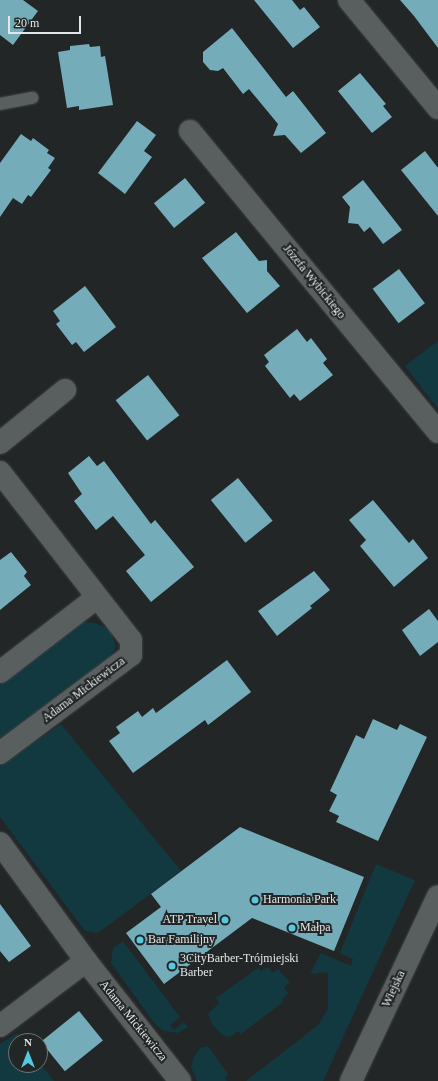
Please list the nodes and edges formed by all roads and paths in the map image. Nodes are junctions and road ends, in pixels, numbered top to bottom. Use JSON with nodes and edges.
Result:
{"nodes":[{"id":1,"x":348,"y":0,"type":"edge"},
{"id":2,"x":434,"y":95,"type":"edge"},
{"id":3,"x":32,"y":98,"type":"dead end"},
{"id":4,"x":0,"y":104,"type":"edge"},
{"id":5,"x":190,"y":131,"type":"dead end"},
{"id":6,"x":65,"y":390,"type":"dead end"},
{"id":7,"x":438,"y":432,"type":"edge"},
{"id":8,"x":0,"y":443,"type":"edge"},
{"id":9,"x":0,"y":472,"type":"edge"},
{"id":10,"x":96,"y":598,"type":"junction"},
{"id":11,"x":0,"y":672,"type":"edge"},
{"id":12,"x":0,"y":753,"type":"edge"},
{"id":13,"x":0,"y":843,"type":"edge"},
{"id":14,"x":438,"y":896,"type":"edge"},
{"id":15,"x":86,"y":962,"type":"junction"},
{"id":16,"x":0,"y":1026,"type":"edge"},
{"id":17,"x":180,"y":1081,"type":"edge"},
{"id":18,"x":351,"y":1081,"type":"edge"}],
"edges":[{"from":1,"to":2,"type":"street"},
{"from":3,"to":4,"type":"lane"},
{"from":5,"to":7,"type":"street","name":"Józefa Wybickiego"},
{"from":6,"to":8,"type":"street"},
{"from":9,"to":10,"type":"street","name":"Adama Mickiewicza"},
{"from":10,"to":11,"type":"street"},
{"from":10,"to":12,"type":"street","name":"Adama Mickiewicza"},
{"from":13,"to":15,"type":"street","name":"Adama Mickiewicza"},
{"from":14,"to":18,"type":"street","name":"Wiejska"},
{"from":15,"to":16,"type":"street"},
{"from":15,"to":17,"type":"street","name":"Adama Mickiewicza"}]}
